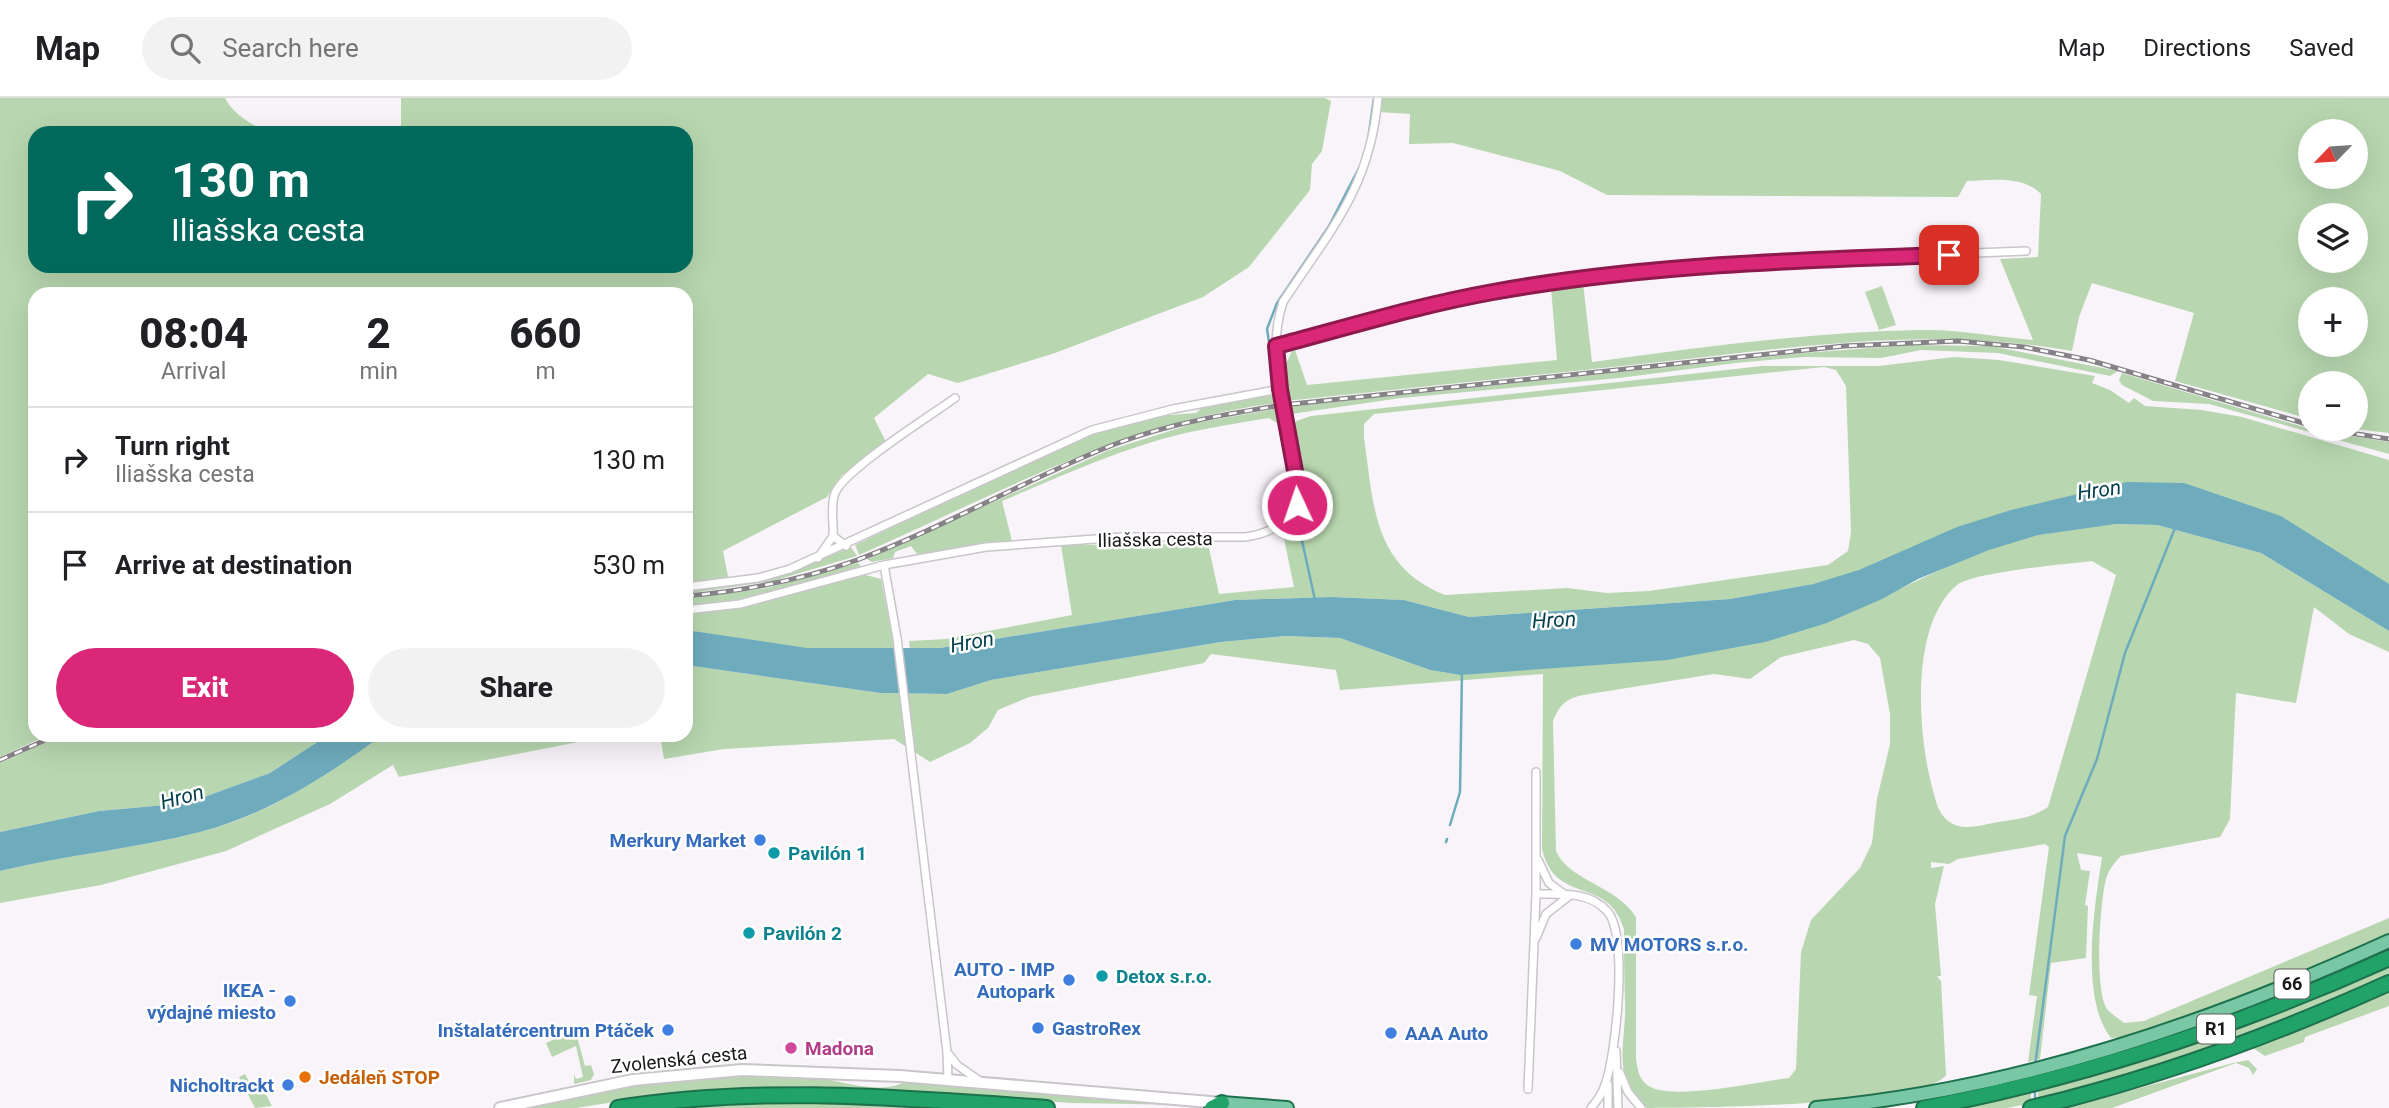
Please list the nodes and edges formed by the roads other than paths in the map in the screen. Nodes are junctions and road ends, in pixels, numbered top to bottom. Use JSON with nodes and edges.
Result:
{"nodes":[{"id":1,"x":1378,"y":98,"type":"edge"},
{"id":2,"x":2026,"y":251,"type":"dead end"},
{"id":3,"x":1276,"y":346,"type":"junction"},
{"id":4,"x":1275,"y":390,"type":"junction"},
{"id":5,"x":954,"y":398,"type":"dead end"},
{"id":6,"x":832,"y":536,"type":"junction"},
{"id":7,"x":846,"y":546,"type":"junction"},
{"id":8,"x":818,"y":558,"type":"junction"},
{"id":9,"x":884,"y":565,"type":"junction"},
{"id":10,"x":693,"y":586,"type":"edge"},
{"id":11,"x":693,"y":609,"type":"edge"},
{"id":12,"x":1536,"y":772,"type":"dead end"},
{"id":13,"x":1536,"y":853,"type":"junction"},
{"id":14,"x":1536,"y":894,"type":"junction"},
{"id":15,"x":1568,"y":895,"type":"junction"},
{"id":16,"x":2389,"y":941,"type":"edge"},
{"id":17,"x":1534,"y":948,"type":"junction"},
{"id":18,"x":2389,"y":958,"type":"edge"},
{"id":19,"x":2389,"y":983,"type":"edge"},
{"id":20,"x":1615,"y":1044,"type":"junction"},
{"id":21,"x":947,"y":1052,"type":"junction"},
{"id":22,"x":1618,"y":1066,"type":"junction"},
{"id":23,"x":1609,"y":1070,"type":"junction"},
{"id":24,"x":2163,"y":1071,"type":"junction"},
{"id":25,"x":2189,"y":1071,"type":"dead end"},
{"id":26,"x":948,"y":1079,"type":"junction"},
{"id":27,"x":984,"y":1083,"type":"junction"},
{"id":28,"x":1528,"y":1089,"type":"dead end"},
{"id":29,"x":1217,"y":1106,"type":"edge"},
{"id":30,"x":2034,"y":1107,"type":"edge"},
{"id":31,"x":500,"y":1108,"type":"edge"},
{"id":32,"x":618,"y":1108,"type":"edge"},
{"id":33,"x":1047,"y":1108,"type":"edge"},
{"id":34,"x":1287,"y":1108,"type":"edge"},
{"id":35,"x":1591,"y":1108,"type":"edge"},
{"id":36,"x":1608,"y":1108,"type":"edge"},
{"id":37,"x":1618,"y":1108,"type":"edge"},
{"id":38,"x":1640,"y":1108,"type":"edge"},
{"id":39,"x":1816,"y":1108,"type":"edge"},
{"id":40,"x":1924,"y":1108,"type":"edge"}],
"edges":[{"from":1,"to":3,"type":"street","name":"Iliašska cesta"},
{"from":2,"to":3,"type":"street"},
{"from":3,"to":4,"type":"street","name":"Iliašska cesta"},
{"from":4,"to":7,"type":"street"},
{"from":4,"to":9,"type":"street","name":"Iliašska cesta"},
{"from":5,"to":6,"type":"street"},
{"from":6,"to":7,"type":"street"},
{"from":6,"to":8,"type":"street"},
{"from":7,"to":8,"type":"street"},
{"from":8,"to":10,"type":"street"},
{"from":9,"to":11,"type":"street","name":"Iliašska cesta"},
{"from":9,"to":21,"type":"street"},
{"from":12,"to":13,"type":"street"},
{"from":13,"to":14,"type":"street"},
{"from":13,"to":15,"type":"street"},
{"from":14,"to":15,"type":"street"},
{"from":14,"to":17,"type":"street"},
{"from":15,"to":17,"type":"street"},
{"from":15,"to":20,"type":"street"},
{"from":16,"to":39,"type":"main road","number":"66"},
{"from":17,"to":28,"type":"street"},
{"from":18,"to":40,"type":"highway","number":"R1"},
{"from":19,"to":24,"type":"highway","number":"R1"},
{"from":20,"to":22,"type":"street"},
{"from":20,"to":23,"type":"street"},
{"from":21,"to":26,"type":"street"},
{"from":21,"to":27,"type":"street"},
{"from":22,"to":37,"type":"street"},
{"from":22,"to":38,"type":"street"},
{"from":23,"to":35,"type":"street"},
{"from":23,"to":36,"type":"street"},
{"from":24,"to":25,"type":"highway"},
{"from":24,"to":30,"type":"highway","number":"R1"},
{"from":26,"to":27,"type":"main road","name":"Zvolenská cesta"},
{"from":26,"to":31,"type":"main road","name":"Zvolenská cesta"},
{"from":27,"to":29,"type":"main road","name":"Zvolenská cesta"},
{"from":29,"to":34,"type":"main road","name":"Zvolenská cesta"},
{"from":32,"to":33,"type":"highway"}]}
